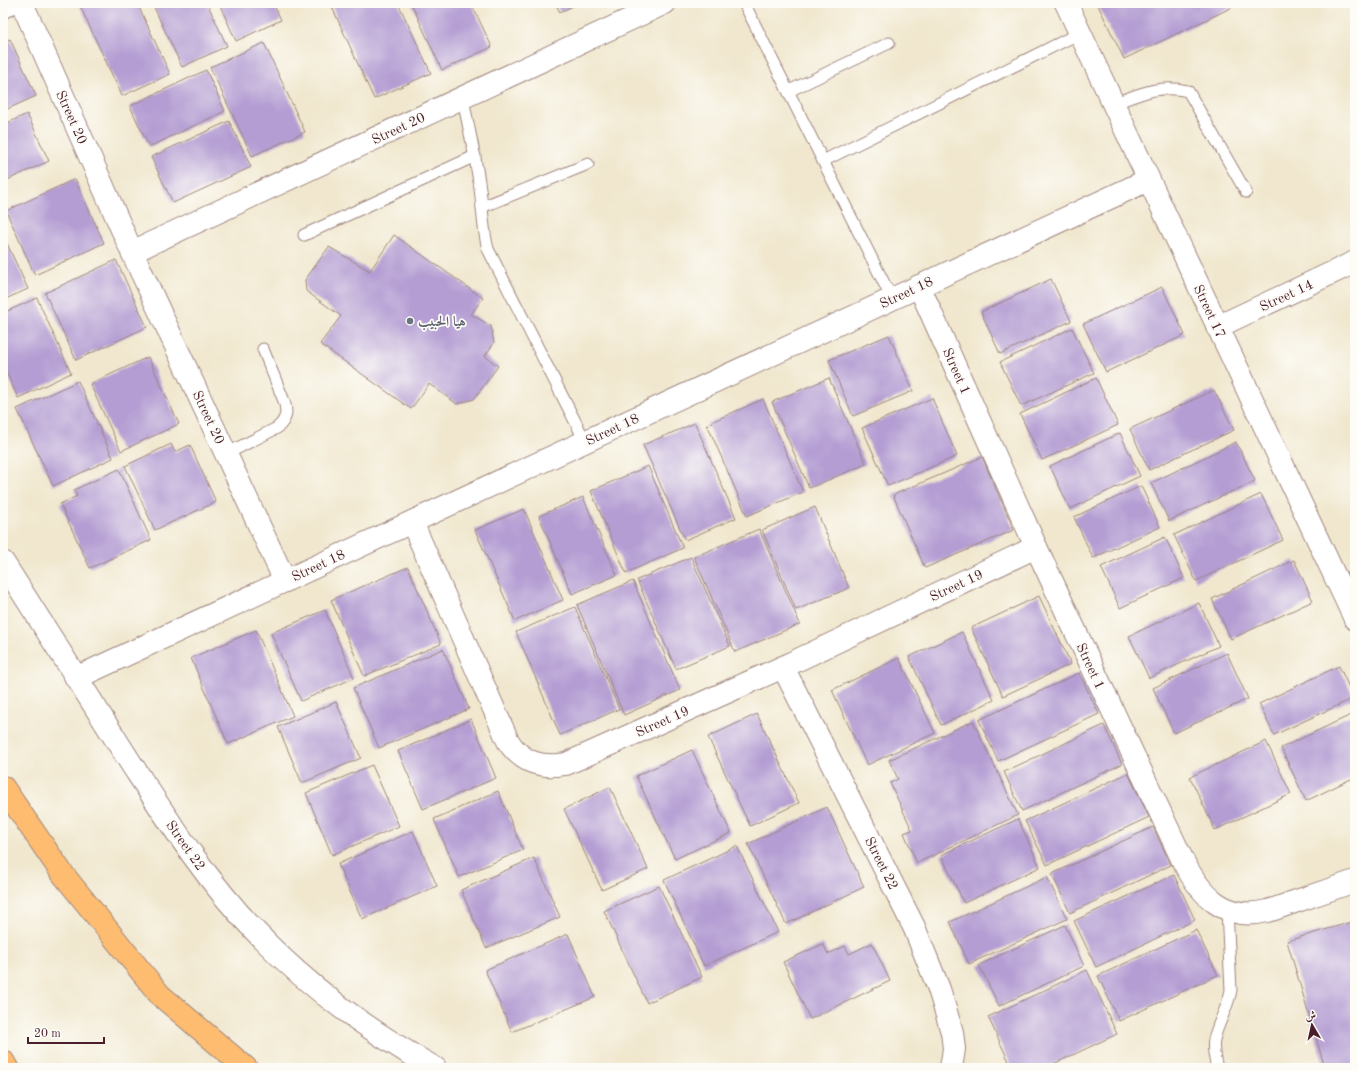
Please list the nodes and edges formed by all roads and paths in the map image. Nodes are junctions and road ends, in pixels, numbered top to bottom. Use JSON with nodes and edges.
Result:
{"nodes":[{"id":1,"x":10,"y":3,"type":"edge"},
{"id":2,"x":22,"y":3,"type":"edge"},
{"id":3,"x":665,"y":3,"type":"edge"},
{"id":4,"x":744,"y":3,"type":"edge"},
{"id":5,"x":1066,"y":3,"type":"edge"},
{"id":6,"x":3,"y":6,"type":"edge"},
{"id":7,"x":1080,"y":33,"type":"junction"},
{"id":8,"x":889,"y":43,"type":"dead end"},
{"id":9,"x":789,"y":91,"type":"junction"},
{"id":10,"x":463,"y":98,"type":"junction"},
{"id":11,"x":1113,"y":104,"type":"junction"},
{"id":12,"x":475,"y":156,"type":"junction"},
{"id":13,"x":824,"y":161,"type":"junction"},
{"id":14,"x":588,"y":164,"type":"dead end"},
{"id":15,"x":1148,"y":180,"type":"junction"},
{"id":16,"x":1246,"y":192,"type":"dead end"},
{"id":17,"x":482,"y":207,"type":"junction"},
{"id":18,"x":304,"y":235,"type":"dead end"},
{"id":19,"x":132,"y":252,"type":"junction"},
{"id":20,"x":1355,"y":262,"type":"edge"},
{"id":21,"x":919,"y":286,"type":"junction"},
{"id":22,"x":892,"y":299,"type":"junction"},
{"id":23,"x":1217,"y":327,"type":"junction"},
{"id":24,"x":263,"y":349,"type":"dead end"},
{"id":25,"x":585,"y":441,"type":"junction"},
{"id":26,"x":226,"y":454,"type":"junction"},
{"id":27,"x":412,"y":522,"type":"junction"},
{"id":28,"x":1036,"y":548,"type":"junction"},
{"id":29,"x":3,"y":562,"type":"edge"},
{"id":30,"x":285,"y":581,"type":"junction"},
{"id":31,"x":1348,"y":585,"type":"edge"},
{"id":32,"x":1355,"y":619,"type":"edge"},
{"id":33,"x":783,"y":666,"type":"junction"},
{"id":34,"x":76,"y":678,"type":"junction"},
{"id":35,"x":3,"y":787,"type":"edge"},
{"id":36,"x":1355,"y":881,"type":"edge"},
{"id":37,"x":1227,"y":910,"type":"junction"},
{"id":38,"x":3,"y":1062,"type":"edge"},
{"id":39,"x":7,"y":1068,"type":"edge"},
{"id":40,"x":246,"y":1068,"type":"edge"},
{"id":41,"x":435,"y":1068,"type":"edge"},
{"id":42,"x":951,"y":1068,"type":"edge"},
{"id":43,"x":1217,"y":1068,"type":"edge"}],
"edges":[{"from":1,"to":6,"type":"street"},
{"from":2,"to":19,"type":"street","name":"Street 20"},
{"from":3,"to":10,"type":"street","name":"Street 20"},
{"from":4,"to":9,"type":"lane"},
{"from":5,"to":7,"type":"street","name":"Street 17"},
{"from":7,"to":11,"type":"street","name":"Street 17"},
{"from":7,"to":13,"type":"lane"},
{"from":8,"to":9,"type":"lane"},
{"from":9,"to":13,"type":"lane"},
{"from":10,"to":12,"type":"lane"},
{"from":10,"to":19,"type":"street","name":"Street 20"},
{"from":11,"to":15,"type":"street","name":"Street 17"},
{"from":11,"to":16,"type":"lane"},
{"from":12,"to":17,"type":"lane"},
{"from":12,"to":18,"type":"lane"},
{"from":13,"to":22,"type":"lane"},
{"from":14,"to":17,"type":"lane"},
{"from":15,"to":21,"type":"street","name":"Street 18"},
{"from":15,"to":23,"type":"street","name":"Street 17"},
{"from":17,"to":25,"type":"lane"},
{"from":19,"to":26,"type":"street","name":"Street 20"},
{"from":20,"to":23,"type":"street","name":"Street 14"},
{"from":21,"to":22,"type":"street","name":"Street 18"},
{"from":21,"to":28,"type":"street","name":"Street 1"},
{"from":22,"to":25,"type":"street","name":"Street 18"},
{"from":23,"to":31,"type":"street","name":"Street 17"},
{"from":24,"to":26,"type":"lane"},
{"from":25,"to":27,"type":"street","name":"Street 18"},
{"from":26,"to":30,"type":"street","name":"Street 20"},
{"from":27,"to":30,"type":"street","name":"Street 18"},
{"from":27,"to":33,"type":"street","name":"Street 19"},
{"from":28,"to":33,"type":"street","name":"Street 19"},
{"from":28,"to":37,"type":"street","name":"Street 1"},
{"from":29,"to":34,"type":"street","name":"Street 22"},
{"from":30,"to":34,"type":"street","name":"Street 18"},
{"from":31,"to":32,"type":"street","name":"Street 17"},
{"from":33,"to":42,"type":"street","name":"Street 22"},
{"from":34,"to":41,"type":"street","name":"Street 22"},
{"from":35,"to":40,"type":"highway"},
{"from":36,"to":37,"type":"street","name":"Street 1"},
{"from":37,"to":43,"type":"lane"},
{"from":38,"to":39,"type":"highway"}]}
